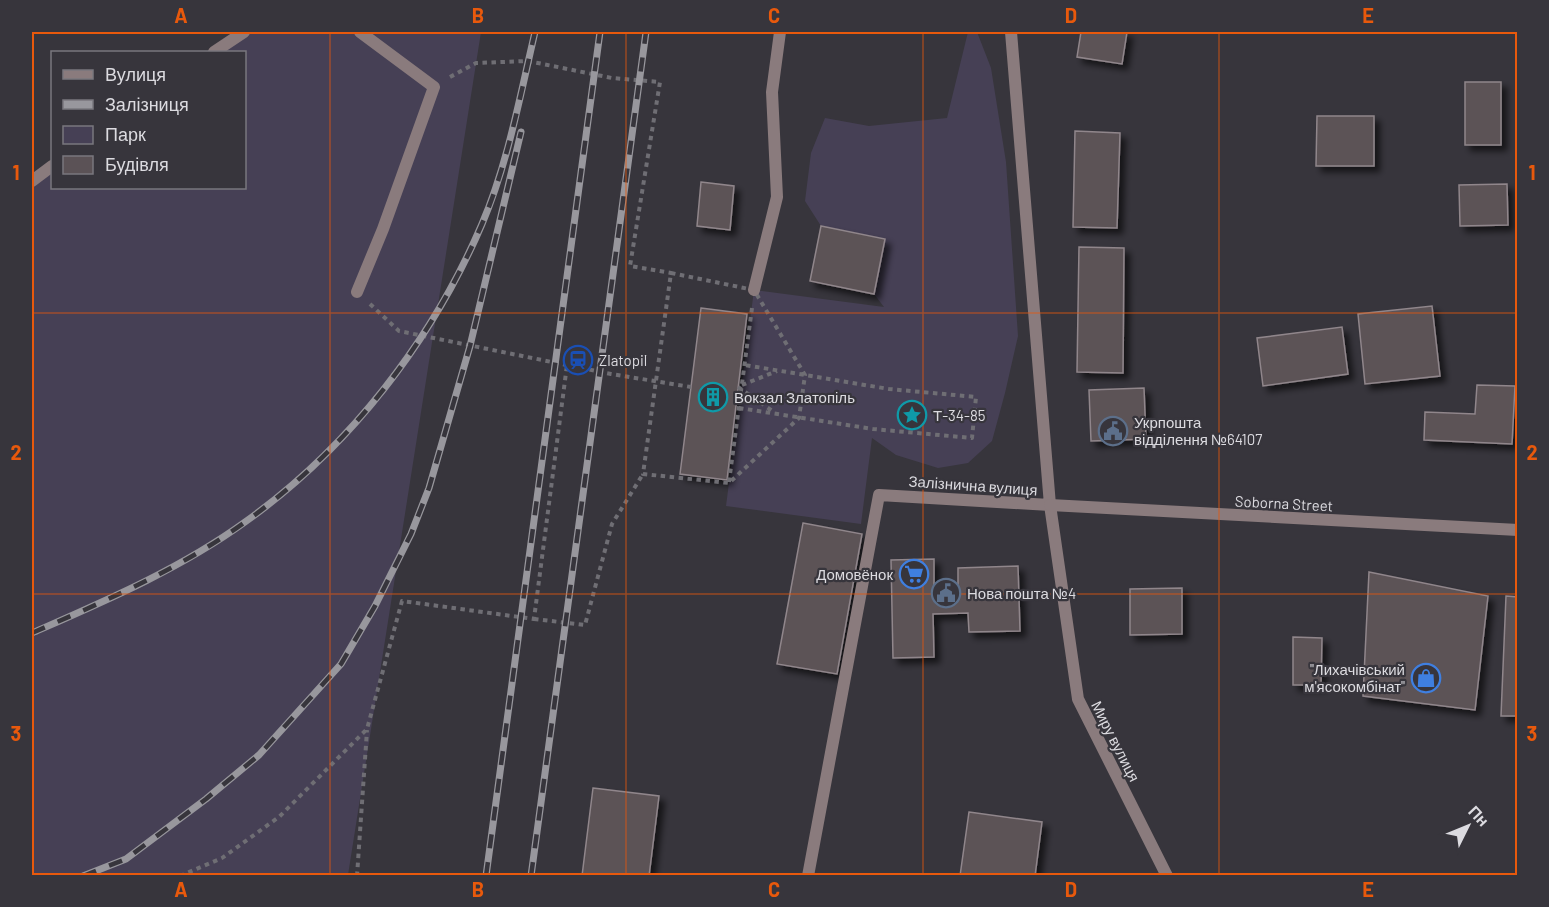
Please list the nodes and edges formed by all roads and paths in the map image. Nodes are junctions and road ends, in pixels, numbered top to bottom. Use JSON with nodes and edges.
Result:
{"nodes":[{"id":1,"x":244,"y":32,"type":"edge"},
{"id":2,"x":360,"y":32,"type":"edge"},
{"id":3,"x":780,"y":32,"type":"edge"},
{"id":4,"x":1011,"y":32,"type":"edge"},
{"id":5,"x":216,"y":51,"type":"edge"},
{"id":6,"x":434,"y":87,"type":"junction"},
{"id":7,"x":51,"y":167,"type":"edge"},
{"id":8,"x":32,"y":182,"type":"edge"},
{"id":9,"x":671,"y":273,"type":"junction"},
{"id":10,"x":754,"y":290,"type":"junction"},
{"id":11,"x":357,"y":292,"type":"joint"},
{"id":12,"x":567,"y":365,"type":"junction"},
{"id":13,"x":745,"y":365,"type":"junction"},
{"id":14,"x":779,"y":370,"type":"junction"},
{"id":15,"x":805,"y":375,"type":"junction"},
{"id":16,"x":655,"y":381,"type":"junction"},
{"id":17,"x":691,"y":387,"type":"dead end"},
{"id":18,"x":742,"y":387,"type":"junction"},
{"id":19,"x":739,"y":408,"type":"junction"},
{"id":20,"x":777,"y":414,"type":"junction"},
{"id":21,"x":800,"y":418,"type":"junction"},
{"id":22,"x":643,"y":474,"type":"junction"},
{"id":23,"x":729,"y":483,"type":"junction"},
{"id":24,"x":1050,"y":505,"type":"junction"},
{"id":25,"x":1518,"y":530,"type":"edge"},
{"id":26,"x":534,"y":619,"type":"junction"},
{"id":27,"x":367,"y":729,"type":"junction"},
{"id":28,"x":180,"y":876,"type":"edge"},
{"id":29,"x":357,"y":876,"type":"edge"},
{"id":30,"x":808,"y":876,"type":"edge"},
{"id":31,"x":1167,"y":876,"type":"edge"}],
"edges":[{"from":1,"to":5,"type":"street"},
{"from":2,"to":6,"type":"street"},
{"from":3,"to":10,"type":"street"},
{"from":4,"to":24,"type":"street","name":"Залізнична вулиця"},
{"from":6,"to":9,"type":"path"},
{"from":6,"to":11,"type":"street"},
{"from":7,"to":8,"type":"street"},
{"from":9,"to":10,"type":"path"},
{"from":9,"to":16,"type":"path"},
{"from":10,"to":13,"type":"path"},
{"from":10,"to":15,"type":"path"},
{"from":11,"to":12,"type":"path"},
{"from":12,"to":16,"type":"path"},
{"from":12,"to":26,"type":"path"},
{"from":13,"to":14,"type":"path"},
{"from":13,"to":18,"type":"path"},
{"from":14,"to":15,"type":"path"},
{"from":14,"to":18,"type":"path"},
{"from":15,"to":21,"type":"path"},
{"from":15,"to":21,"type":"path"},
{"from":16,"to":17,"type":"path"},
{"from":16,"to":22,"type":"path"},
{"from":18,"to":19,"type":"path"},
{"from":18,"to":20,"type":"path"},
{"from":19,"to":20,"type":"path"},
{"from":19,"to":23,"type":"path"},
{"from":20,"to":21,"type":"path"},
{"from":21,"to":23,"type":"path"},
{"from":22,"to":23,"type":"path"},
{"from":22,"to":26,"type":"path"},
{"from":24,"to":25,"type":"street","name":"Soborna Street"},
{"from":24,"to":30,"type":"street","name":"Залізнична вулиця"},
{"from":24,"to":31,"type":"street","name":"Миру вулиця"},
{"from":26,"to":27,"type":"path"},
{"from":27,"to":28,"type":"path"},
{"from":27,"to":29,"type":"path"}]}
